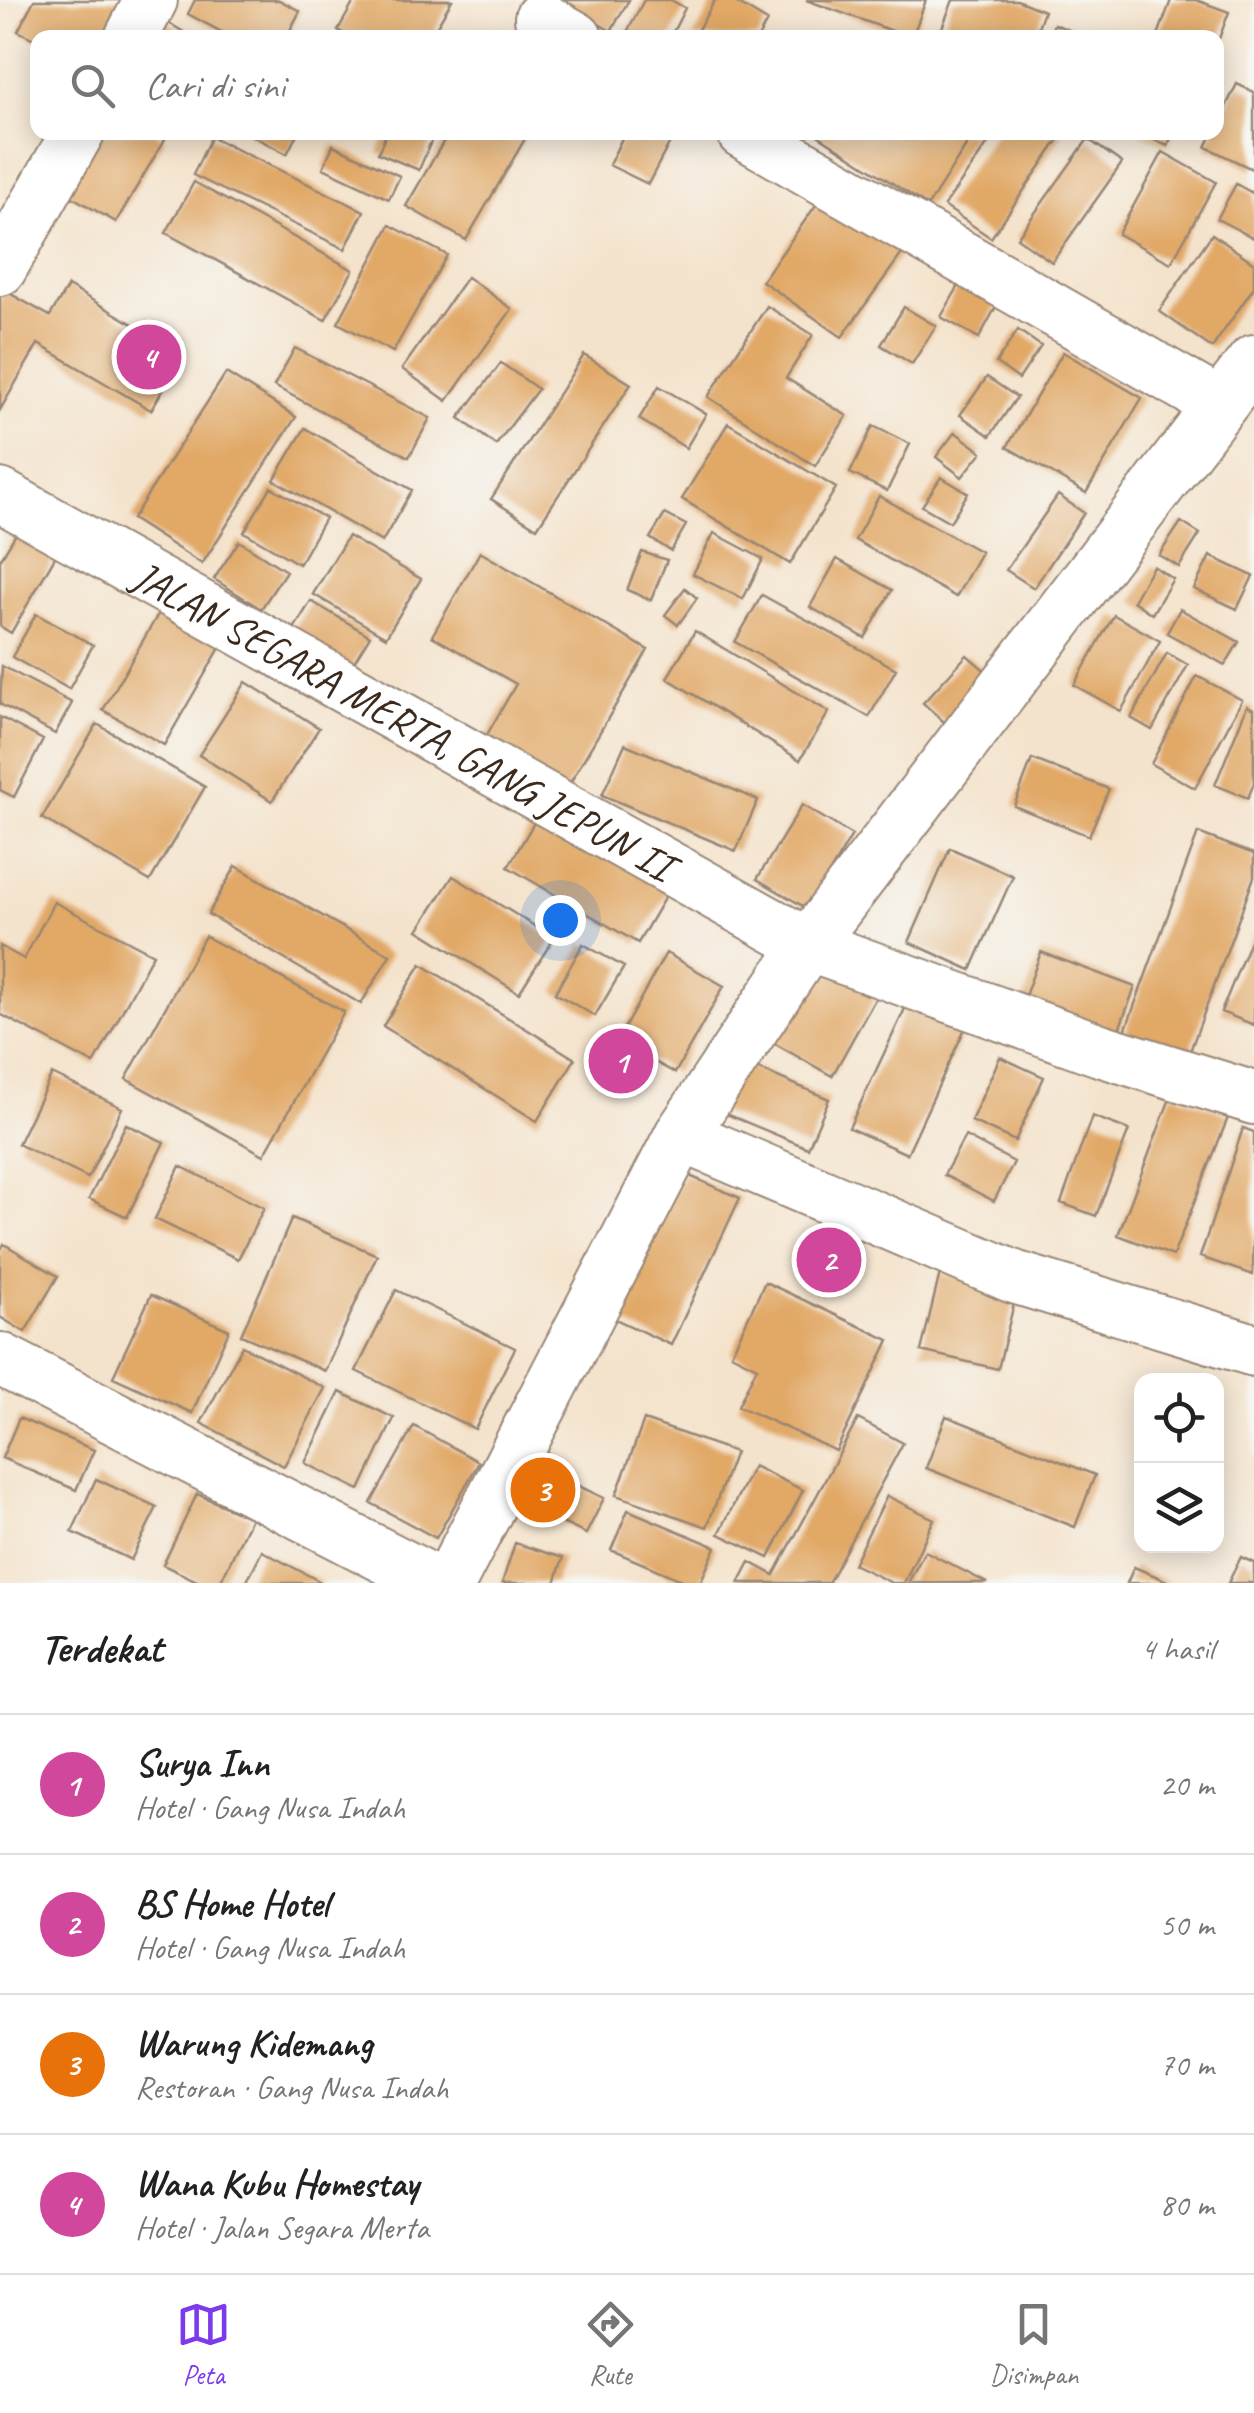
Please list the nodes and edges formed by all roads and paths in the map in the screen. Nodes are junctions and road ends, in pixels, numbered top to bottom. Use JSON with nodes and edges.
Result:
{"nodes":[{"id":1,"x":151,"y":0,"type":"edge"},
{"id":2,"x":135,"y":30,"type":"edge"},
{"id":3,"x":73,"y":140,"type":"edge"},
{"id":4,"x":757,"y":140,"type":"edge"},
{"id":5,"x":0,"y":269,"type":"edge"},
{"id":6,"x":1254,"y":362,"type":"edge"},
{"id":7,"x":1220,"y":405,"type":"junction"},
{"id":8,"x":0,"y":495,"type":"edge"},
{"id":9,"x":808,"y":945,"type":"junction"},
{"id":10,"x":1254,"y":1098,"type":"edge"},
{"id":11,"x":680,"y":1135,"type":"junction"},
{"id":12,"x":1254,"y":1350,"type":"edge"},
{"id":13,"x":0,"y":1359,"type":"edge"},
{"id":14,"x":436,"y":1583,"type":"edge"},
{"id":15,"x":450,"y":1583,"type":"edge"}],
"edges":[{"from":1,"to":2,"type":"street"},
{"from":3,"to":5,"type":"street"},
{"from":4,"to":7,"type":"street"},
{"from":6,"to":7,"type":"street"},
{"from":7,"to":9,"type":"street"},
{"from":8,"to":9,"type":"street","name":"JALAN SEGARA MERTA, GANG JEPUN II"},
{"from":9,"to":10,"type":"street","name":"JALAN SEGARA MERTA, GANG JEPUN II"},
{"from":9,"to":11,"type":"street"},
{"from":11,"to":12,"type":"street"},
{"from":11,"to":15,"type":"street"},
{"from":13,"to":14,"type":"street"}]}
